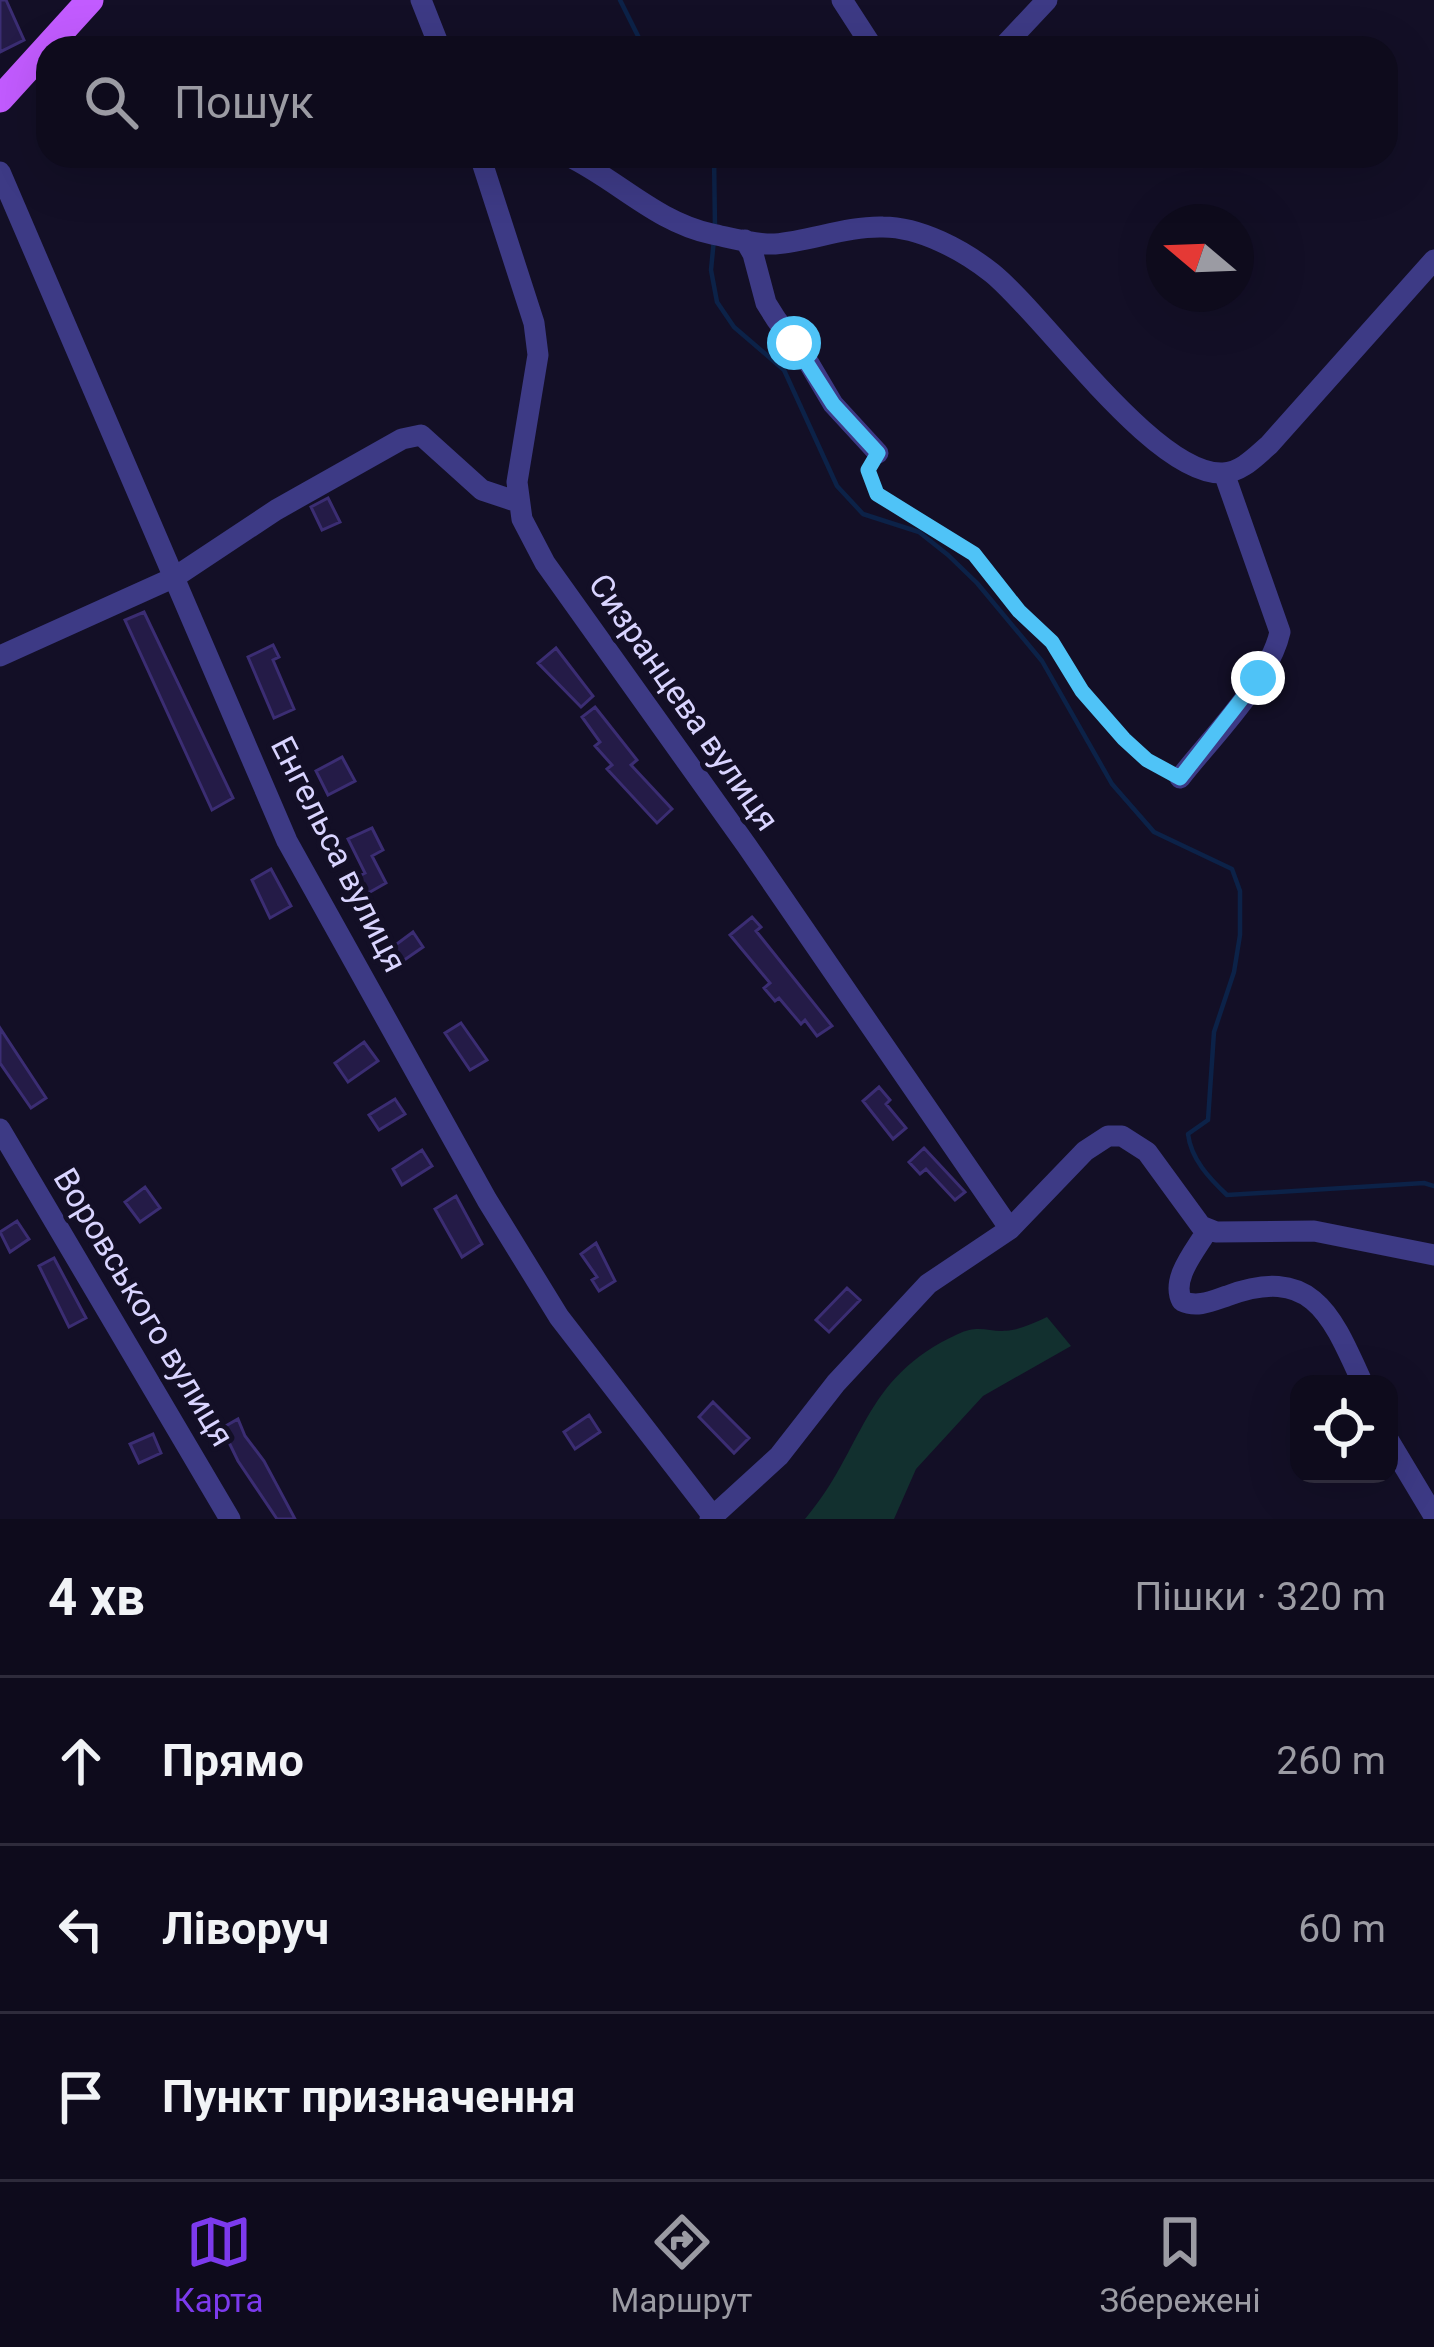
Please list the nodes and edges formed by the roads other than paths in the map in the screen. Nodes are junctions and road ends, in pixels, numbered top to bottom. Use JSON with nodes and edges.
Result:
{"nodes":[{"id":1,"x":90,"y":0,"type":"edge"},
{"id":2,"x":421,"y":0,"type":"edge"},
{"id":3,"x":842,"y":0,"type":"edge"},
{"id":4,"x":1047,"y":0,"type":"edge"},
{"id":5,"x":57,"y":36,"type":"edge"},
{"id":6,"x":435,"y":36,"type":"edge"},
{"id":7,"x":865,"y":36,"type":"edge"},
{"id":8,"x":1013,"y":36,"type":"edge"},
{"id":9,"x":36,"y":59,"type":"edge"},
{"id":10,"x":0,"y":99,"type":"edge"},
{"id":11,"x":484,"y":168,"type":"edge"},
{"id":12,"x":586,"y":168,"type":"edge"},
{"id":13,"x":0,"y":172,"type":"edge"},
{"id":14,"x":726,"y":237,"type":"junction"},
{"id":15,"x":1434,"y":260,"type":"edge"},
{"id":16,"x":878,"y":453,"type":"road end"},
{"id":17,"x":1224,"y":472,"type":"junction"},
{"id":18,"x":518,"y":502,"type":"junction"},
{"id":19,"x":175,"y":577,"type":"junction"},
{"id":20,"x":0,"y":656,"type":"edge"},
{"id":21,"x":1180,"y":778,"type":"road end"},
{"id":22,"x":0,"y":1129,"type":"edge"},
{"id":23,"x":1010,"y":1229,"type":"junction"},
{"id":24,"x":1208,"y":1229,"type":"junction"},
{"id":25,"x":1434,"y":1256,"type":"edge"},
{"id":26,"x":1359,"y":1375,"type":"edge"},
{"id":27,"x":1398,"y":1456,"type":"edge"},
{"id":28,"x":1434,"y":1516,"type":"edge"},
{"id":29,"x":711,"y":1517,"type":"edge"},
{"id":30,"x":230,"y":1519,"type":"edge"}],
"edges":[{"from":1,"to":5,"type":"main road"},
{"from":2,"to":6,"type":"street"},
{"from":3,"to":7,"type":"street"},
{"from":4,"to":8,"type":"street"},
{"from":9,"to":10,"type":"main road"},
{"from":11,"to":18,"type":"street","name":"Сизранцева вулиця"},
{"from":12,"to":14,"type":"street"},
{"from":13,"to":19,"type":"street","name":"Енгельса вулиця"},
{"from":14,"to":16,"type":"street"},
{"from":14,"to":17,"type":"street"},
{"from":15,"to":17,"type":"street"},
{"from":17,"to":21,"type":"street"},
{"from":18,"to":19,"type":"street"},
{"from":18,"to":23,"type":"street","name":"Сизранцева вулиця"},
{"from":19,"to":20,"type":"street"},
{"from":19,"to":29,"type":"street","name":"Енгельса вулиця"},
{"from":22,"to":30,"type":"street","name":"Воровського вулиця"},
{"from":23,"to":24,"type":"street"},
{"from":23,"to":29,"type":"street"},
{"from":24,"to":25,"type":"street"},
{"from":24,"to":26,"type":"street"},
{"from":27,"to":28,"type":"street"}]}
